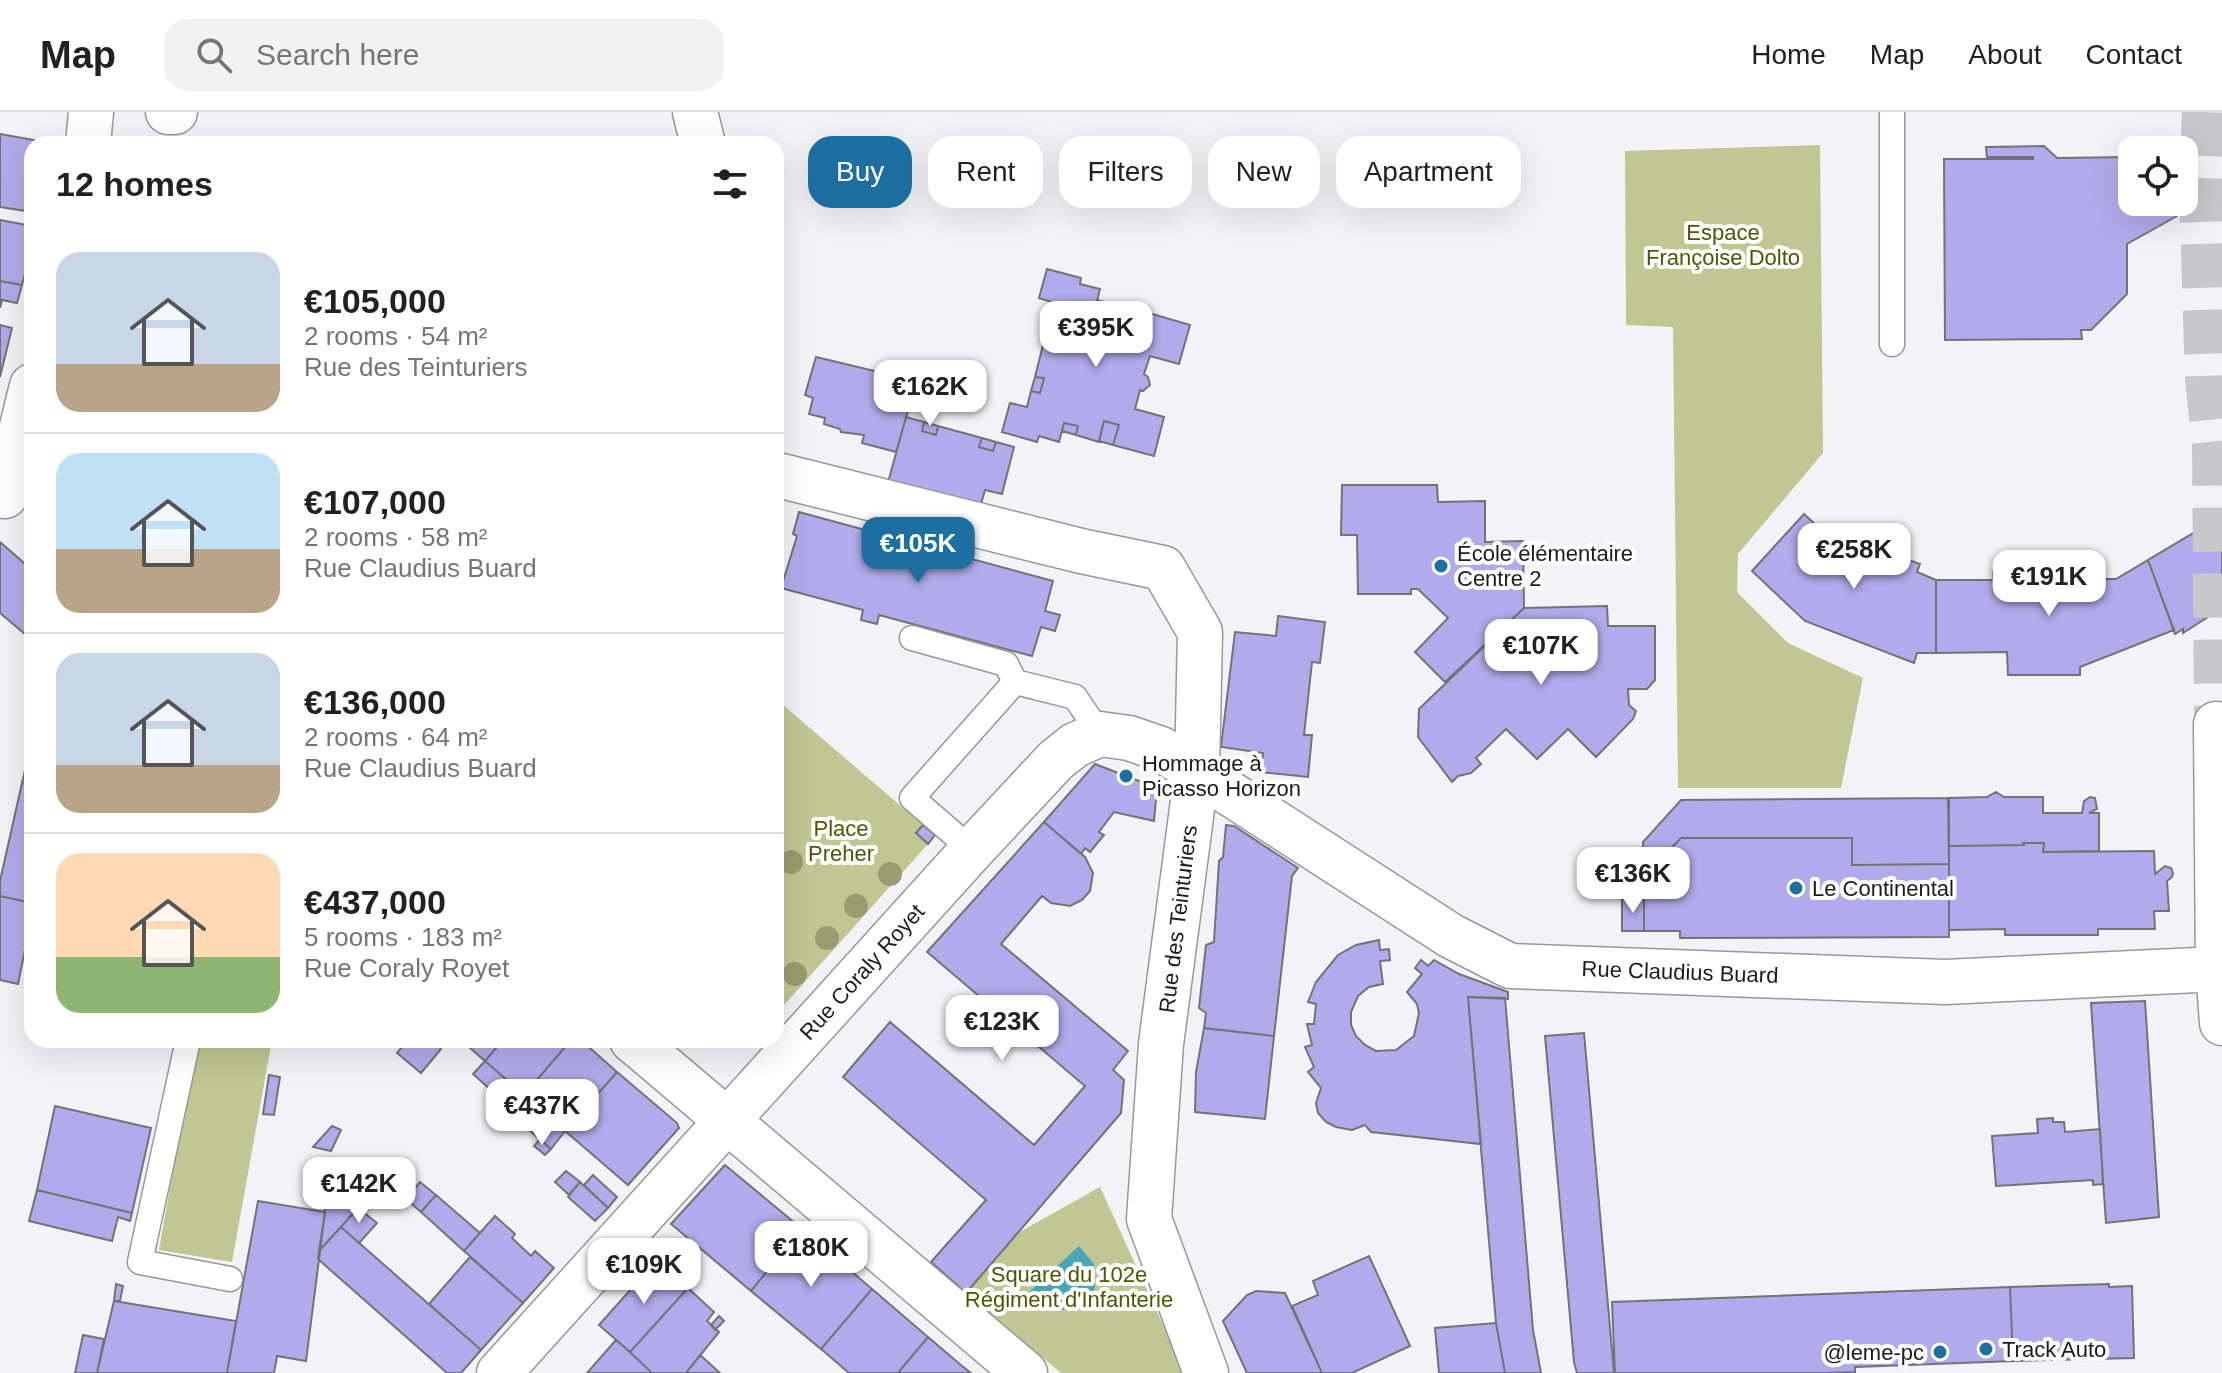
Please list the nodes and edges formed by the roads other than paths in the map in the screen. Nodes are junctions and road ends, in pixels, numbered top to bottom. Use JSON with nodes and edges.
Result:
{"nodes":[{"id":1,"x":91,"y":112,"type":"edge"},
{"id":2,"x":168,"y":112,"type":"edge"},
{"id":3,"x":175,"y":112,"type":"edge"},
{"id":4,"x":695,"y":112,"type":"edge"},
{"id":5,"x":1892,"y":112,"type":"edge"},
{"id":6,"x":89,"y":136,"type":"edge"},
{"id":7,"x":701,"y":136,"type":"edge"},
{"id":8,"x":1892,"y":344,"type":"dead end"},
{"id":9,"x":24,"y":433,"type":"edge"},
{"id":10,"x":784,"y":471,"type":"edge"},
{"id":11,"x":12,"y":503,"type":"edge"},
{"id":12,"x":912,"y":638,"type":"dead end"},
{"id":13,"x":1015,"y":682,"type":"junction"},
{"id":14,"x":2216,"y":724,"type":"dead end"},
{"id":15,"x":1100,"y":734,"type":"junction"},
{"id":16,"x":1197,"y":771,"type":"junction"},
{"id":17,"x":972,"y":850,"type":"junction"},
{"id":18,"x":2220,"y":968,"type":"edge"},
{"id":19,"x":2222,"y":1023,"type":"edge"},
{"id":20,"x":186,"y":1048,"type":"edge"},
{"id":21,"x":641,"y":1048,"type":"edge"},
{"id":22,"x":726,"y":1122,"type":"junction"},
{"id":23,"x":230,"y":1279,"type":"dead end"},
{"id":24,"x":499,"y":1373,"type":"edge"},
{"id":25,"x":1025,"y":1373,"type":"edge"},
{"id":26,"x":1206,"y":1373,"type":"edge"}],
"edges":[{"from":1,"to":6,"type":"street"},
{"from":2,"to":3,"type":"street"},
{"from":4,"to":7,"type":"street"},
{"from":5,"to":8,"type":"lane"},
{"from":9,"to":11,"type":"street"},
{"from":10,"to":16,"type":"street","name":"Rue des Teinturiers"},
{"from":12,"to":13,"type":"lane"},
{"from":13,"to":15,"type":"lane"},
{"from":13,"to":17,"type":"lane"},
{"from":14,"to":18,"type":"street"},
{"from":15,"to":16,"type":"street"},
{"from":15,"to":17,"type":"street","name":"Rue Coraly Royet"},
{"from":16,"to":18,"type":"street","name":"Rue Claudius Buard"},
{"from":16,"to":26,"type":"street","name":"Rue des Teinturiers"},
{"from":17,"to":22,"type":"street","name":"Rue Coraly Royet"},
{"from":18,"to":19,"type":"street"},
{"from":20,"to":23,"type":"lane"},
{"from":21,"to":22,"type":"street"},
{"from":22,"to":24,"type":"street","name":"Rue Coraly Royet"},
{"from":22,"to":25,"type":"street"}]}
